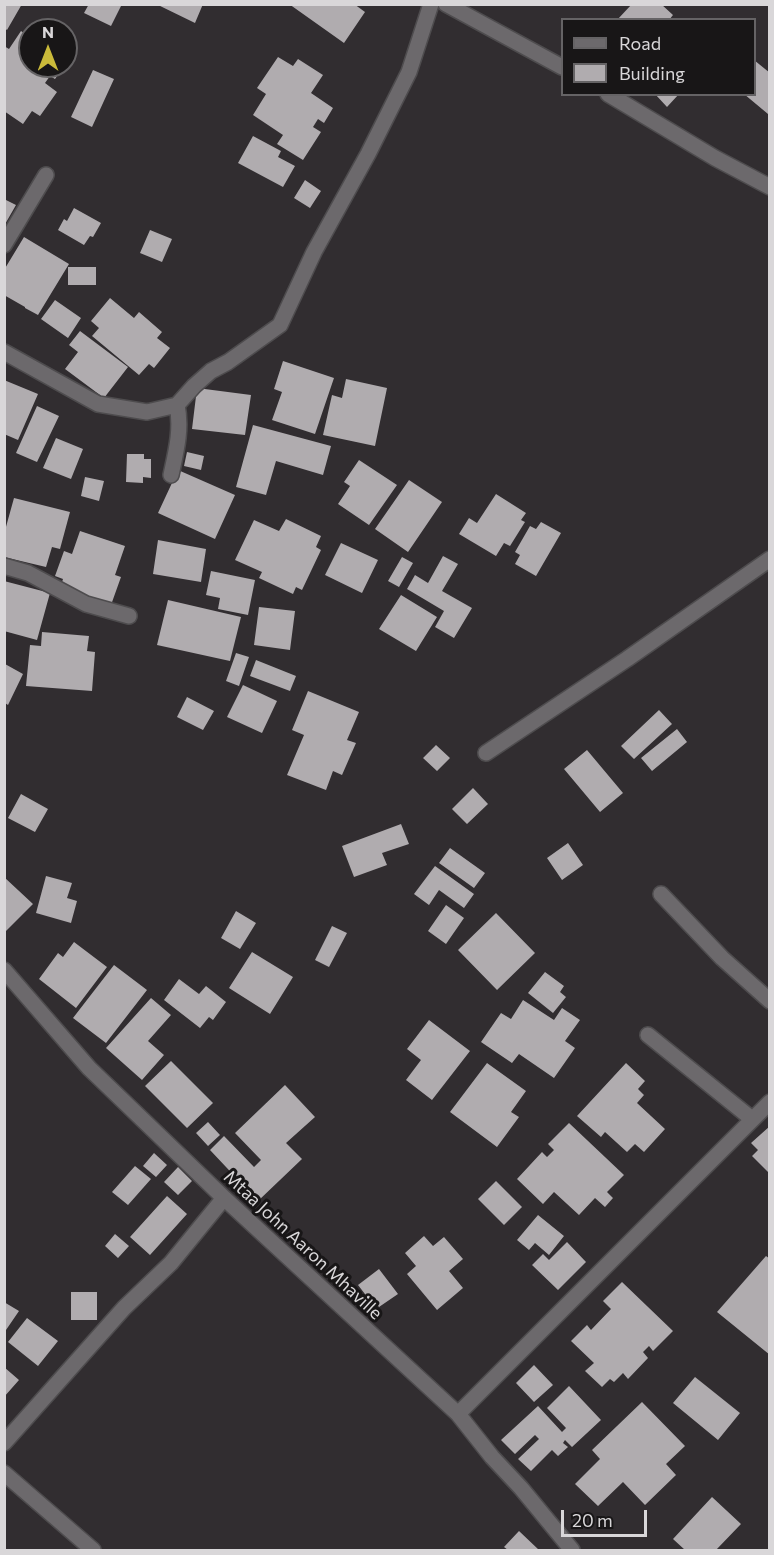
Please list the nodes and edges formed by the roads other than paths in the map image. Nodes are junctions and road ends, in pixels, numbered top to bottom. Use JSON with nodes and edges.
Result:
{"nodes":[{"id":1,"x":430,"y":4,"type":"edge"},
{"id":2,"x":446,"y":4,"type":"edge"},
{"id":3,"x":561,"y":66,"type":"edge"},
{"id":4,"x":611,"y":96,"type":"edge"},
{"id":5,"x":46,"y":174,"type":"dead end"},
{"id":6,"x":770,"y":188,"type":"edge"},
{"id":7,"x":4,"y":244,"type":"edge"},
{"id":8,"x":4,"y":352,"type":"edge"},
{"id":9,"x":177,"y":405,"type":"junction"},
{"id":10,"x":171,"y":475,"type":"dead end"},
{"id":11,"x":770,"y":559,"type":"edge"},
{"id":12,"x":4,"y":566,"type":"edge"},
{"id":13,"x":129,"y":616,"type":"dead end"},
{"id":14,"x":486,"y":753,"type":"dead end"},
{"id":15,"x":661,"y":894,"type":"dead end"},
{"id":16,"x":4,"y":970,"type":"edge"},
{"id":17,"x":770,"y":1001,"type":"edge"},
{"id":18,"x":648,"y":1035,"type":"dead end"},
{"id":19,"x":770,"y":1102,"type":"edge"},
{"id":20,"x":752,"y":1119,"type":"junction"},
{"id":21,"x":224,"y":1198,"type":"junction"},
{"id":22,"x":458,"y":1414,"type":"junction"},
{"id":23,"x":4,"y":1443,"type":"edge"},
{"id":24,"x":4,"y":1473,"type":"edge"},
{"id":25,"x":93,"y":1551,"type":"edge"},
{"id":26,"x":572,"y":1551,"type":"edge"}],
"edges":[{"from":1,"to":9,"type":"street"},
{"from":2,"to":3,"type":"street"},
{"from":4,"to":6,"type":"street"},
{"from":5,"to":7,"type":"street"},
{"from":8,"to":9,"type":"street"},
{"from":9,"to":10,"type":"street"},
{"from":11,"to":14,"type":"street"},
{"from":12,"to":13,"type":"street"},
{"from":15,"to":17,"type":"street"},
{"from":16,"to":21,"type":"street","name":"Mtaa John Aaron Mhaville"},
{"from":18,"to":20,"type":"street"},
{"from":19,"to":20,"type":"street"},
{"from":20,"to":22,"type":"street"},
{"from":21,"to":22,"type":"street","name":"Mtaa John Aaron Mhaville"},
{"from":21,"to":23,"type":"street"},
{"from":22,"to":26,"type":"street","name":"Mtaa John Aaron Mhaville"},
{"from":24,"to":25,"type":"street"}]}
